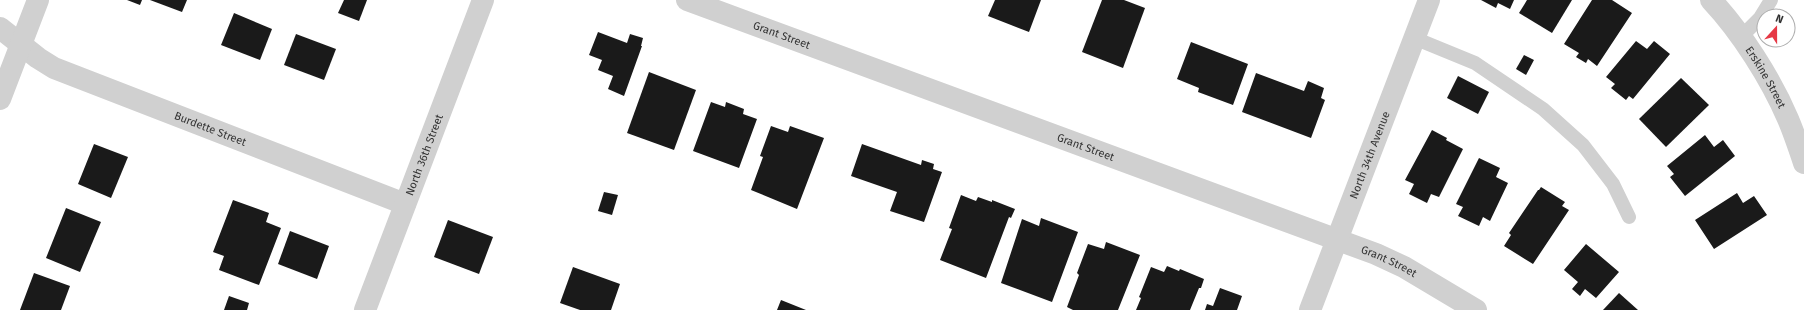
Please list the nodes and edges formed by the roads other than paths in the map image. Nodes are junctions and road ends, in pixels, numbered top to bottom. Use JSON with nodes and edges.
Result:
{"nodes":[{"id":1,"x":38,"y":0,"type":"edge"},
{"id":2,"x":483,"y":0,"type":"edge"},
{"id":3,"x":687,"y":0,"type":"edge"},
{"id":4,"x":1429,"y":0,"type":"edge"},
{"id":5,"x":1711,"y":0,"type":"edge"},
{"id":6,"x":1771,"y":0,"type":"edge"},
{"id":7,"x":0,"y":28,"type":"edge"},
{"id":8,"x":1414,"y":38,"type":"junction"},
{"id":9,"x":1740,"y":38,"type":"junction"},
{"id":10,"x":21,"y":44,"type":"junction"},
{"id":11,"x":0,"y":99,"type":"edge"},
{"id":12,"x":1804,"y":163,"type":"edge"},
{"id":13,"x":405,"y":204,"type":"junction"},
{"id":14,"x":1629,"y":217,"type":"dead end"},
{"id":15,"x":1337,"y":240,"type":"junction"},
{"id":16,"x":365,"y":310,"type":"edge"},
{"id":17,"x":1310,"y":310,"type":"edge"},
{"id":18,"x":1476,"y":310,"type":"edge"}],
"edges":[{"from":1,"to":10,"type":"street"},
{"from":2,"to":13,"type":"street","name":"North 36th Street"},
{"from":3,"to":15,"type":"street","name":"Grant Street"},
{"from":4,"to":8,"type":"street","name":"North 34th Avenue"},
{"from":5,"to":9,"type":"street","name":"Erskine Street"},
{"from":6,"to":9,"type":"lane"},
{"from":7,"to":10,"type":"street","name":"Burdette Street"},
{"from":8,"to":14,"type":"lane"},
{"from":8,"to":15,"type":"street","name":"North 34th Avenue"},
{"from":9,"to":12,"type":"street","name":"Erskine Street"},
{"from":10,"to":11,"type":"street"},
{"from":10,"to":13,"type":"street","name":"Burdette Street"},
{"from":13,"to":16,"type":"street","name":"North 36th Street"},
{"from":15,"to":17,"type":"street","name":"North 34th Avenue"},
{"from":15,"to":18,"type":"street","name":"Grant Street"}]}
